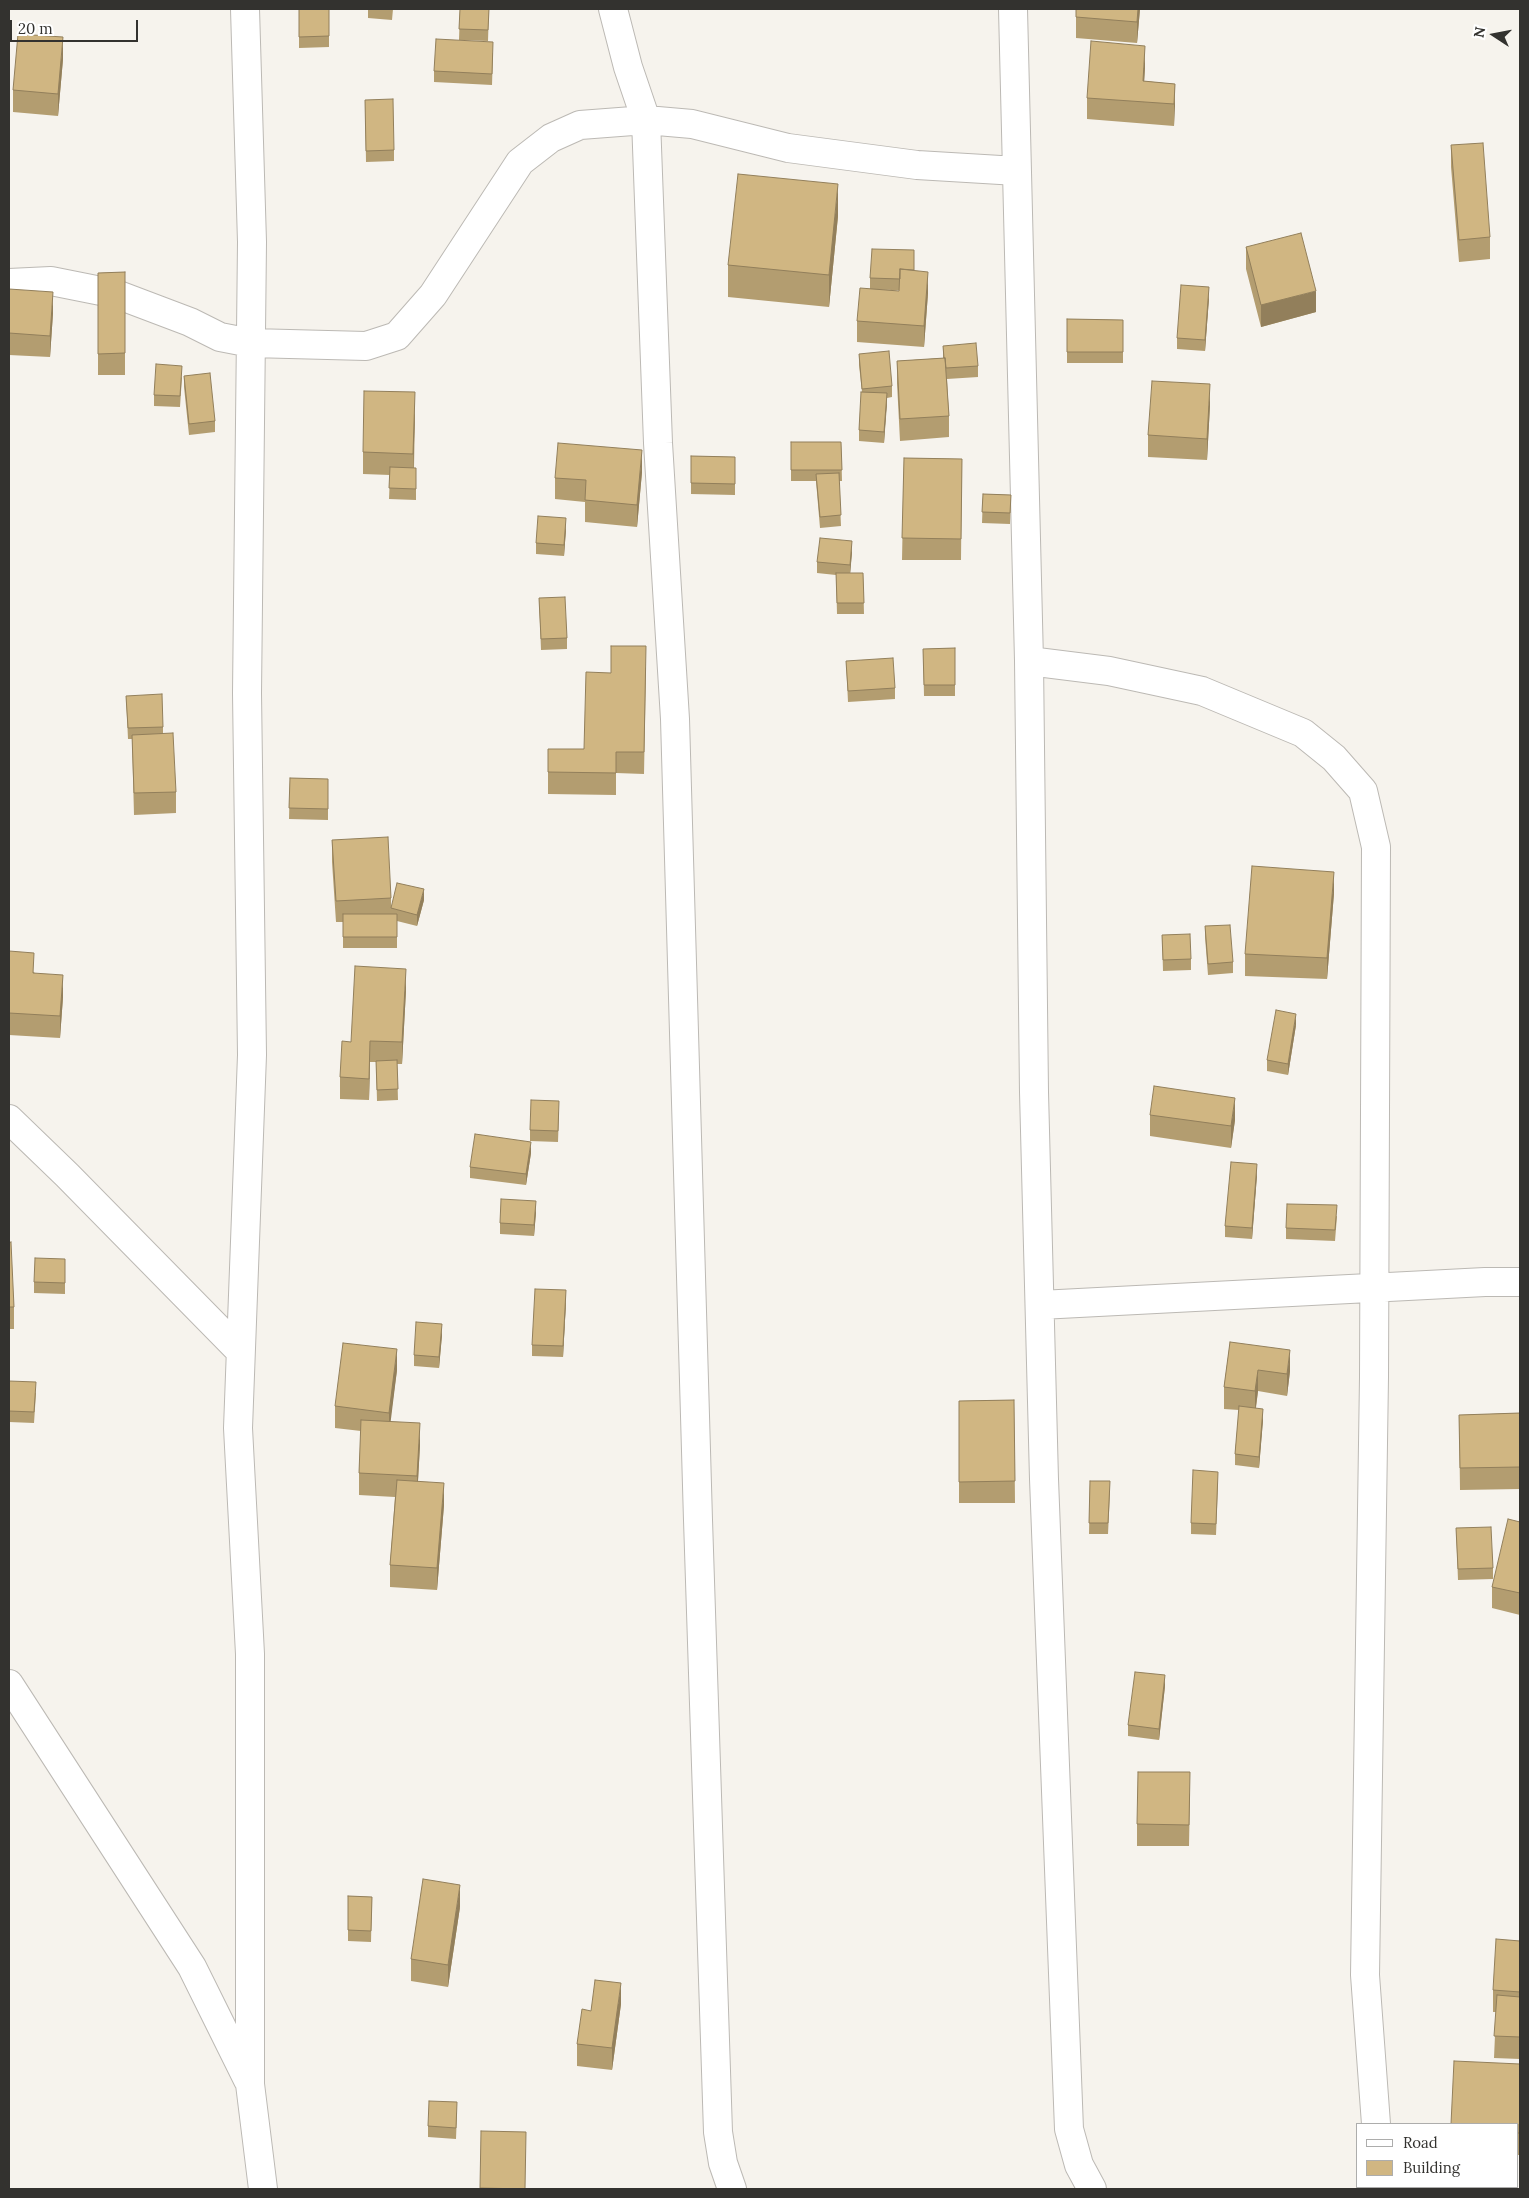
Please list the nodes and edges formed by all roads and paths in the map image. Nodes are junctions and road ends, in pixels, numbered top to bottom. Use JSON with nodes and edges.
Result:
{"nodes":[{"id":1,"x":245,"y":9,"type":"edge"},
{"id":2,"x":613,"y":9,"type":"edge"},
{"id":3,"x":1013,"y":9,"type":"edge"},
{"id":4,"x":646,"y":120,"type":"junction"},
{"id":5,"x":1017,"y":170,"type":"junction"},
{"id":6,"x":9,"y":283,"type":"edge"},
{"id":7,"x":250,"y":344,"type":"junction"},
{"id":8,"x":1029,"y":661,"type":"junction"},
{"id":9,"x":9,"y":1119,"type":"edge"},
{"id":10,"x":1520,"y":1282,"type":"edge"},
{"id":11,"x":1374,"y":1288,"type":"junction"},
{"id":12,"x":1040,"y":1305,"type":"junction"},
{"id":13,"x":240,"y":1351,"type":"junction"},
{"id":14,"x":9,"y":1684,"type":"edge"},
{"id":15,"x":250,"y":2084,"type":"junction"},
{"id":16,"x":1376,"y":2123,"type":"edge"},
{"id":17,"x":263,"y":2189,"type":"edge"},
{"id":18,"x":732,"y":2189,"type":"edge"},
{"id":19,"x":1092,"y":2189,"type":"edge"}],
"edges":[{"from":1,"to":7,"type":"street"},
{"from":2,"to":4,"type":"street"},
{"from":3,"to":5,"type":"street"},
{"from":4,"to":5,"type":"street"},
{"from":4,"to":7,"type":"street"},
{"from":4,"to":18,"type":"street"},
{"from":5,"to":8,"type":"street"},
{"from":6,"to":7,"type":"street"},
{"from":7,"to":13,"type":"street"},
{"from":8,"to":11,"type":"street"},
{"from":8,"to":12,"type":"street"},
{"from":9,"to":13,"type":"street"},
{"from":10,"to":11,"type":"street"},
{"from":11,"to":12,"type":"street"},
{"from":11,"to":16,"type":"street"},
{"from":12,"to":19,"type":"street"},
{"from":13,"to":15,"type":"street"},
{"from":14,"to":15,"type":"street"},
{"from":15,"to":17,"type":"street"}]}
